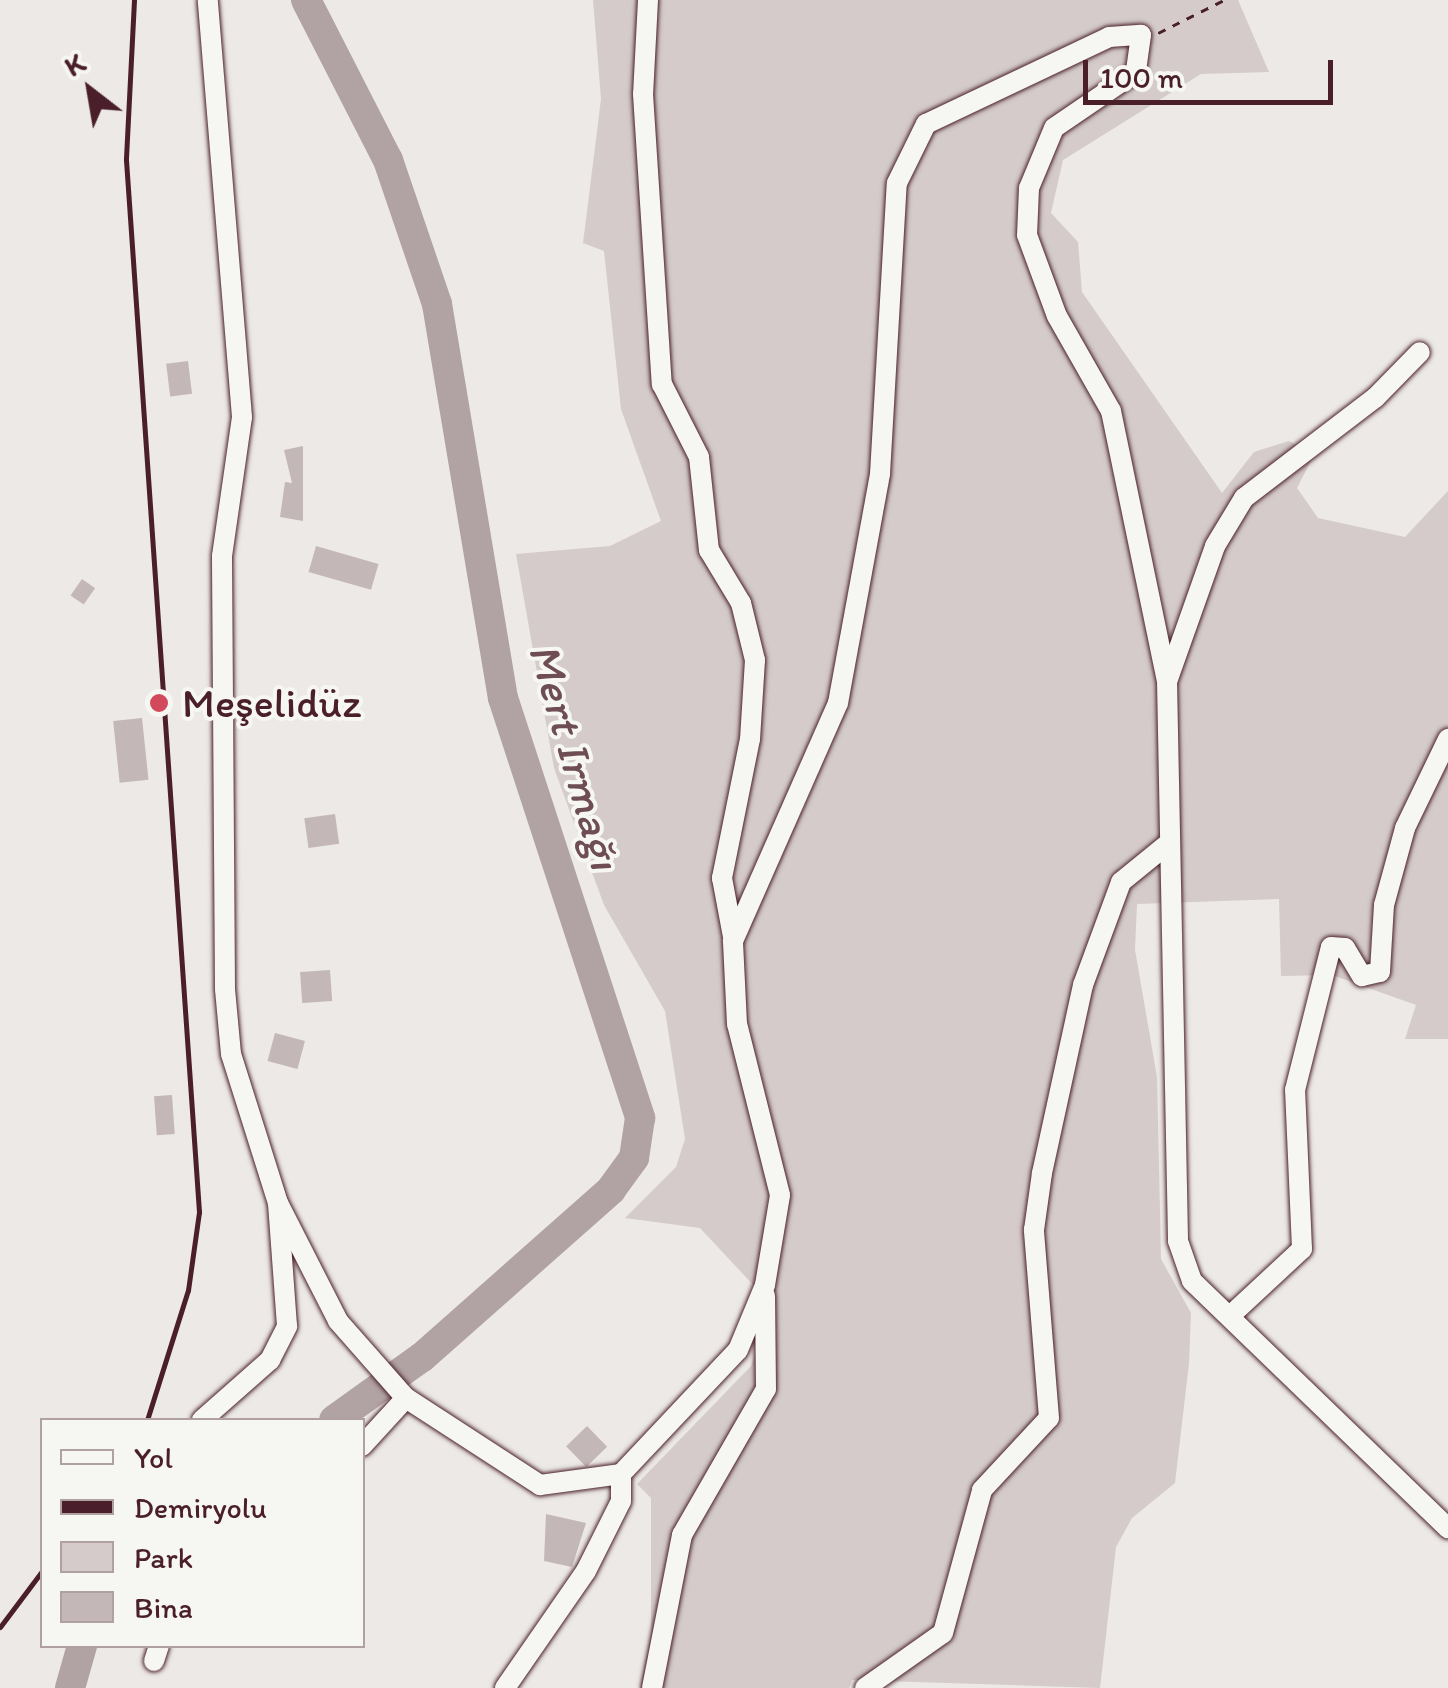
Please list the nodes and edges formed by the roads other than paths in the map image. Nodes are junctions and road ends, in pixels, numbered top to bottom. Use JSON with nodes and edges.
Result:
{"nodes":[{"id":1,"x":208,"y":0,"type":"edge"},
{"id":2,"x":648,"y":0,"type":"edge"},
{"id":3,"x":1420,"y":352,"type":"dead end"},
{"id":4,"x":1167,"y":681,"type":"junction"},
{"id":5,"x":1448,"y":738,"type":"edge"},
{"id":6,"x":1170,"y":842,"type":"junction"},
{"id":7,"x":734,"y":941,"type":"junction"},
{"id":8,"x":278,"y":1203,"type":"junction"},
{"id":9,"x":766,"y":1285,"type":"junction"},
{"id":10,"x":1231,"y":1316,"type":"junction"},
{"id":11,"x":406,"y":1398,"type":"junction"},
{"id":12,"x":204,"y":1418,"type":"edge"},
{"id":13,"x":365,"y":1443,"type":"edge"},
{"id":14,"x":621,"y":1474,"type":"junction"},
{"id":15,"x":1448,"y":1528,"type":"edge"},
{"id":16,"x":505,"y":1688,"type":"edge"},
{"id":17,"x":652,"y":1688,"type":"edge"},
{"id":18,"x":865,"y":1688,"type":"edge"}],
"edges":[{"from":1,"to":8,"type":"street"},
{"from":2,"to":7,"type":"street"},
{"from":3,"to":4,"type":"street"},
{"from":4,"to":6,"type":"street"},
{"from":4,"to":7,"type":"street"},
{"from":5,"to":10,"type":"street"},
{"from":6,"to":10,"type":"street"},
{"from":6,"to":18,"type":"street"},
{"from":7,"to":9,"type":"street"},
{"from":8,"to":11,"type":"street"},
{"from":8,"to":12,"type":"street"},
{"from":9,"to":14,"type":"street"},
{"from":9,"to":17,"type":"street"},
{"from":10,"to":15,"type":"street"},
{"from":11,"to":13,"type":"street"},
{"from":11,"to":14,"type":"street"},
{"from":14,"to":16,"type":"street"}]}
